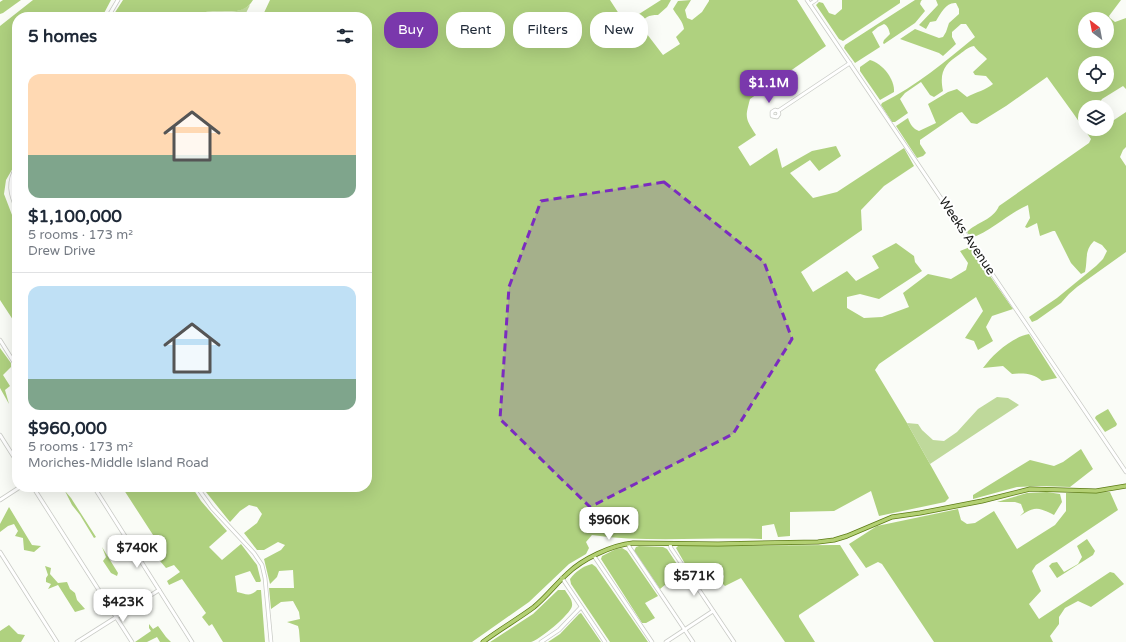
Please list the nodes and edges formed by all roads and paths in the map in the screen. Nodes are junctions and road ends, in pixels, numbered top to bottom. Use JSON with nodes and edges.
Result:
{"nodes":[{"id":1,"x":118,"y":0,"type":"edge"},
{"id":2,"x":807,"y":0,"type":"edge"},
{"id":3,"x":816,"y":0,"type":"edge"},
{"id":4,"x":810,"y":4,"type":"junction"},
{"id":5,"x":111,"y":12,"type":"edge"},
{"id":6,"x":850,"y":63,"type":"junction"},
{"id":7,"x":778,"y":111,"type":"dead end"},
{"id":8,"x":12,"y":176,"type":"edge"},
{"id":9,"x":12,"y":198,"type":"edge"},
{"id":10,"x":0,"y":340,"type":"edge"},
{"id":11,"x":12,"y":359,"type":"edge"},
{"id":12,"x":0,"y":435,"type":"edge"},
{"id":13,"x":12,"y":454,"type":"edge"},
{"id":14,"x":1126,"y":472,"type":"edge"},
{"id":15,"x":1126,"y":486,"type":"edge"},
{"id":16,"x":12,"y":492,"type":"edge"},
{"id":17,"x":36,"y":492,"type":"edge"},
{"id":18,"x":97,"y":492,"type":"edge"},
{"id":19,"x":201,"y":492,"type":"edge"},
{"id":20,"x":0,"y":500,"type":"edge"},
{"id":21,"x":628,"y":544,"type":"junction"},
{"id":22,"x":670,"y":544,"type":"junction"},
{"id":23,"x":0,"y":552,"type":"edge"},
{"id":24,"x":594,"y":556,"type":"junction"},
{"id":25,"x":562,"y":578,"type":"junction"},
{"id":26,"x":159,"y":590,"type":"junction"},
{"id":27,"x":581,"y":607,"type":"junction"},
{"id":28,"x":713,"y":611,"type":"junction"},
{"id":29,"x":116,"y":618,"type":"junction"},
{"id":30,"x":685,"y":630,"type":"junction"},
{"id":31,"x":57,"y":642,"type":"edge"},
{"id":32,"x":77,"y":642,"type":"edge"},
{"id":33,"x":132,"y":642,"type":"edge"},
{"id":34,"x":192,"y":642,"type":"edge"},
{"id":35,"x":271,"y":642,"type":"edge"},
{"id":36,"x":483,"y":642,"type":"edge"},
{"id":37,"x":541,"y":642,"type":"edge"},
{"id":38,"x":606,"y":642,"type":"edge"},
{"id":39,"x":652,"y":642,"type":"edge"},
{"id":40,"x":666,"y":642,"type":"edge"},
{"id":41,"x":693,"y":642,"type":"edge"},
{"id":42,"x":734,"y":642,"type":"edge"}],
"edges":[{"from":1,"to":5,"type":"street"},
{"from":2,"to":4,"type":"street","name":"Weeks Avenue"},
{"from":3,"to":4,"type":"street"},
{"from":4,"to":6,"type":"street","name":"Weeks Avenue"},
{"from":6,"to":7,"type":"street"},
{"from":6,"to":14,"type":"street","name":"Weeks Avenue"},
{"from":8,"to":9,"type":"street"},
{"from":10,"to":11,"type":"street"},
{"from":12,"to":13,"type":"street"},
{"from":15,"to":22,"type":"main road"},
{"from":16,"to":20,"type":"street"},
{"from":17,"to":29,"type":"street"},
{"from":18,"to":26,"type":"street"},
{"from":19,"to":35,"type":"street"},
{"from":21,"to":22,"type":"main road"},
{"from":21,"to":24,"type":"main road"},
{"from":21,"to":30,"type":"street"},
{"from":22,"to":28,"type":"street"},
{"from":23,"to":31,"type":"street"},
{"from":24,"to":25,"type":"main road"},
{"from":24,"to":39,"type":"street"},
{"from":25,"to":27,"type":"street"},
{"from":25,"to":36,"type":"main road"},
{"from":26,"to":29,"type":"street"},
{"from":26,"to":34,"type":"street"},
{"from":27,"to":37,"type":"street"},
{"from":27,"to":38,"type":"street"},
{"from":28,"to":30,"type":"street"},
{"from":28,"to":42,"type":"street"},
{"from":29,"to":32,"type":"street"},
{"from":29,"to":33,"type":"street"},
{"from":30,"to":40,"type":"street"},
{"from":30,"to":41,"type":"street"}]}
